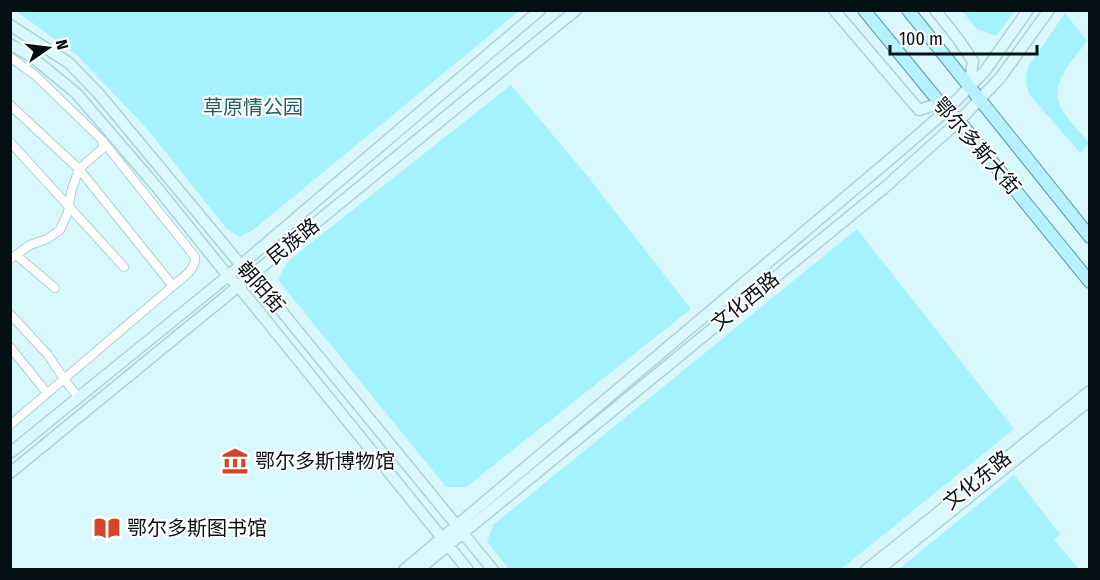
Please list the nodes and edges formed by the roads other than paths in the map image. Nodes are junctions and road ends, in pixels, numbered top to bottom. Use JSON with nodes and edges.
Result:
{"nodes":[{"id":1,"x":540,"y":10,"type":"edge"},
{"id":2,"x":576,"y":10,"type":"edge"},
{"id":3,"x":834,"y":10,"type":"edge"},
{"id":4,"x":864,"y":10,"type":"edge"},
{"id":5,"x":908,"y":10,"type":"edge"},
{"id":6,"x":935,"y":10,"type":"edge"},
{"id":7,"x":1028,"y":10,"type":"edge"},
{"id":8,"x":1049,"y":10,"type":"edge"},
{"id":9,"x":10,"y":25,"type":"edge"},
{"id":10,"x":11,"y":46,"type":"edge"},
{"id":11,"x":10,"y":57,"type":"edge"},
{"id":12,"x":969,"y":87,"type":"junction"},
{"id":13,"x":979,"y":100,"type":"junction"},
{"id":14,"x":10,"y":105,"type":"edge"},
{"id":15,"x":943,"y":106,"type":"junction"},
{"id":16,"x":959,"y":121,"type":"junction"},
{"id":17,"x":102,"y":140,"type":"junction"},
{"id":18,"x":10,"y":142,"type":"edge"},
{"id":19,"x":79,"y":169,"type":"junction"},
{"id":20,"x":69,"y":206,"type":"junction"},
{"id":21,"x":1089,"y":237,"type":"edge"},
{"id":22,"x":13,"y":257,"type":"edge"},
{"id":23,"x":240,"y":264,"type":"junction"},
{"id":24,"x":124,"y":267,"type":"dead end"},
{"id":25,"x":252,"y":275,"type":"junction"},
{"id":26,"x":228,"y":276,"type":"junction"},
{"id":27,"x":1089,"y":282,"type":"edge"},
{"id":28,"x":173,"y":286,"type":"junction"},
{"id":29,"x":239,"y":287,"type":"junction"},
{"id":30,"x":56,"y":288,"type":"dead end"},
{"id":31,"x":10,"y":314,"type":"edge"},
{"id":32,"x":10,"y":347,"type":"edge"},
{"id":33,"x":64,"y":379,"type":"junction"},
{"id":34,"x":1089,"y":391,"type":"edge"},
{"id":35,"x":47,"y":393,"type":"junction"},
{"id":36,"x":78,"y":397,"type":"junction"},
{"id":37,"x":1089,"y":400,"type":"edge"},
{"id":38,"x":10,"y":425,"type":"edge"},
{"id":39,"x":10,"y":453,"type":"edge"},
{"id":40,"x":10,"y":473,"type":"edge"},
{"id":41,"x":460,"y":530,"type":"junction"},
{"id":42,"x":445,"y":542,"type":"junction"},
{"id":43,"x":404,"y":570,"type":"edge"},
{"id":44,"x":418,"y":570,"type":"edge"},
{"id":45,"x":468,"y":570,"type":"edge"},
{"id":46,"x":493,"y":570,"type":"edge"},
{"id":47,"x":866,"y":570,"type":"edge"},
{"id":48,"x":878,"y":570,"type":"edge"}],
"edges":[{"from":1,"to":23,"type":"street","name":"民族路"},
{"from":2,"to":25,"type":"street","name":"民族路"},
{"from":3,"to":15,"type":"street"},
{"from":4,"to":15,"type":"main road","name":"鄂尔多斯大街"},
{"from":5,"to":12,"type":"main road","name":"鄂尔多斯大街"},
{"from":6,"to":12,"type":"street"},
{"from":7,"to":12,"type":"street","name":"文化西路"},
{"from":8,"to":13,"type":"street","name":"文化西路"},
{"from":9,"to":23,"type":"street","name":"朝阳街"},
{"from":10,"to":26,"type":"street","name":"朝阳街"},
{"from":11,"to":17,"type":"street"},
{"from":12,"to":13,"type":"main road","name":"鄂尔多斯大街"},
{"from":12,"to":15,"type":"street","name":"文化西路"},
{"from":13,"to":16,"type":"street","name":"文化西路"},
{"from":13,"to":21,"type":"main road","name":"鄂尔多斯大街"},
{"from":14,"to":19,"type":"street"},
{"from":15,"to":16,"type":"main road","name":"鄂尔多斯大街"},
{"from":15,"to":41,"type":"street","name":"文化西路"},
{"from":16,"to":27,"type":"main road","name":"鄂尔多斯大街"},
{"from":16,"to":41,"type":"street","name":"文化西路"},
{"from":17,"to":19,"type":"street"},
{"from":17,"to":28,"type":"street"},
{"from":18,"to":20,"type":"street"},
{"from":19,"to":20,"type":"street"},
{"from":19,"to":28,"type":"street"},
{"from":20,"to":22,"type":"street"},
{"from":20,"to":24,"type":"street"},
{"from":22,"to":30,"type":"street"},
{"from":23,"to":25,"type":"street","name":"朝阳街"},
{"from":23,"to":26,"type":"street","name":"民族路"},
{"from":25,"to":29,"type":"street","name":"民族路"},
{"from":25,"to":41,"type":"street","name":"朝阳街"},
{"from":26,"to":29,"type":"street","name":"朝阳街"},
{"from":26,"to":36,"type":"street","name":"民族路"},
{"from":28,"to":33,"type":"street"},
{"from":29,"to":40,"type":"street","name":"民族路"},
{"from":29,"to":42,"type":"street","name":"朝阳街"},
{"from":31,"to":33,"type":"street"},
{"from":32,"to":35,"type":"street"},
{"from":33,"to":35,"type":"street"},
{"from":33,"to":36,"type":"street"},
{"from":34,"to":47,"type":"street","name":"文化东路"},
{"from":35,"to":38,"type":"street"},
{"from":36,"to":39,"type":"street","name":"民族路"},
{"from":37,"to":48,"type":"street","name":"文化东路"},
{"from":41,"to":42,"type":"street","name":"文化西路"},
{"from":41,"to":46,"type":"street","name":"朝阳街"},
{"from":42,"to":43,"type":"street","name":"文化西路"},
{"from":42,"to":44,"type":"street","name":"文化西路"},
{"from":42,"to":45,"type":"street","name":"朝阳街"}]}
